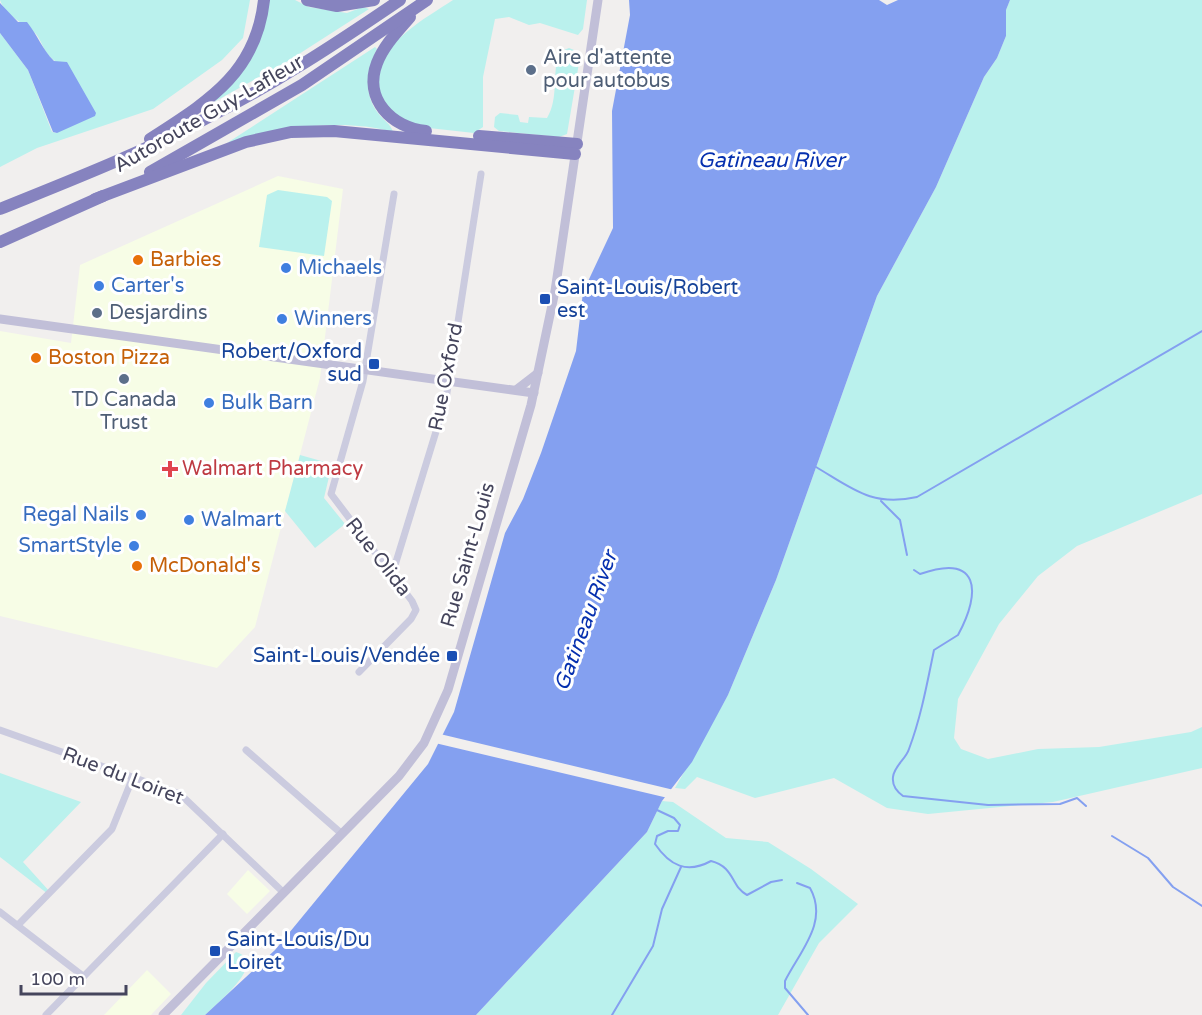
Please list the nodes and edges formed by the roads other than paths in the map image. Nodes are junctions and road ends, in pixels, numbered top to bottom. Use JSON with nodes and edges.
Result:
{"nodes":[{"id":1,"x":264,"y":0,"type":"edge"},
{"id":2,"x":307,"y":0,"type":"edge"},
{"id":3,"x":374,"y":0,"type":"edge"},
{"id":4,"x":400,"y":0,"type":"edge"},
{"id":5,"x":598,"y":0,"type":"edge"},
{"id":6,"x":424,"y":2,"type":"edge"},
{"id":7,"x":576,"y":149,"type":"junction"},
{"id":8,"x":117,"y":161,"type":"junction"},
{"id":9,"x":481,"y":174,"type":"dead end"},
{"id":10,"x":394,"y":194,"type":"dead end"},
{"id":11,"x":95,"y":199,"type":"junction"},
{"id":12,"x":0,"y":209,"type":"edge"},
{"id":13,"x":0,"y":242,"type":"edge"},
{"id":14,"x":0,"y":319,"type":"edge"},
{"id":15,"x":364,"y":369,"type":"junction"},
{"id":16,"x":538,"y":373,"type":"junction"},
{"id":17,"x":448,"y":381,"type":"junction"},
{"id":18,"x":516,"y":390,"type":"junction"},
{"id":19,"x":534,"y":393,"type":"junction"},
{"id":20,"x":392,"y":575,"type":"junction"},
{"id":21,"x":359,"y":672,"type":"dead end"},
{"id":22,"x":0,"y":730,"type":"edge"},
{"id":23,"x":246,"y":750,"type":"dead end"},
{"id":24,"x":133,"y":777,"type":"junction"},
{"id":25,"x":223,"y":834,"type":"junction"},
{"id":26,"x":342,"y":834,"type":"junction"},
{"id":27,"x":284,"y":893,"type":"junction"},
{"id":28,"x":0,"y":912,"type":"edge"},
{"id":29,"x":18,"y":926,"type":"junction"},
{"id":30,"x":84,"y":976,"type":"junction"},
{"id":31,"x":46,"y":1015,"type":"edge"},
{"id":32,"x":163,"y":1015,"type":"edge"}],
"edges":[{"from":1,"to":8,"type":"highway"},
{"from":2,"to":3,"type":"highway"},
{"from":4,"to":8,"type":"highway","name":"Autoroute Guy-Lafleur"},
{"from":5,"to":7,"type":"main road","name":"Rue Saint-Louis"},
{"from":6,"to":7,"type":"highway"},
{"from":6,"to":11,"type":"highway","name":"Autoroute Guy-Lafleur"},
{"from":7,"to":11,"type":"highway"},
{"from":7,"to":16,"type":"main road","name":"Rue Saint-Louis"},
{"from":8,"to":12,"type":"highway","name":"Autoroute Guy-Lafleur"},
{"from":9,"to":17,"type":"street","name":"Rue Oxford"},
{"from":10,"to":15,"type":"street"},
{"from":11,"to":13,"type":"highway","name":"Autoroute Guy-Lafleur"},
{"from":14,"to":15,"type":"main road"},
{"from":15,"to":17,"type":"main road"},
{"from":15,"to":20,"type":"street","name":"Rue Olida"},
{"from":16,"to":18,"type":"main road"},
{"from":16,"to":19,"type":"main road","name":"Rue Saint-Louis"},
{"from":17,"to":18,"type":"main road"},
{"from":17,"to":20,"type":"street","name":"Rue Oxford"},
{"from":18,"to":19,"type":"main road"},
{"from":19,"to":26,"type":"main road","name":"Rue Saint-Louis"},
{"from":20,"to":21,"type":"street","name":"Rue Olida"},
{"from":22,"to":24,"type":"street","name":"Rue du Loiret"},
{"from":23,"to":26,"type":"street"},
{"from":24,"to":25,"type":"street","name":"Rue du Loiret"},
{"from":24,"to":29,"type":"street"},
{"from":25,"to":27,"type":"street","name":"Rue du Loiret"},
{"from":25,"to":30,"type":"street"},
{"from":26,"to":27,"type":"main road","name":"Rue Saint-Louis"},
{"from":27,"to":32,"type":"main road","name":"Rue Saint-Louis"},
{"from":28,"to":29,"type":"street"},
{"from":29,"to":30,"type":"street"},
{"from":30,"to":31,"type":"street"}]}
